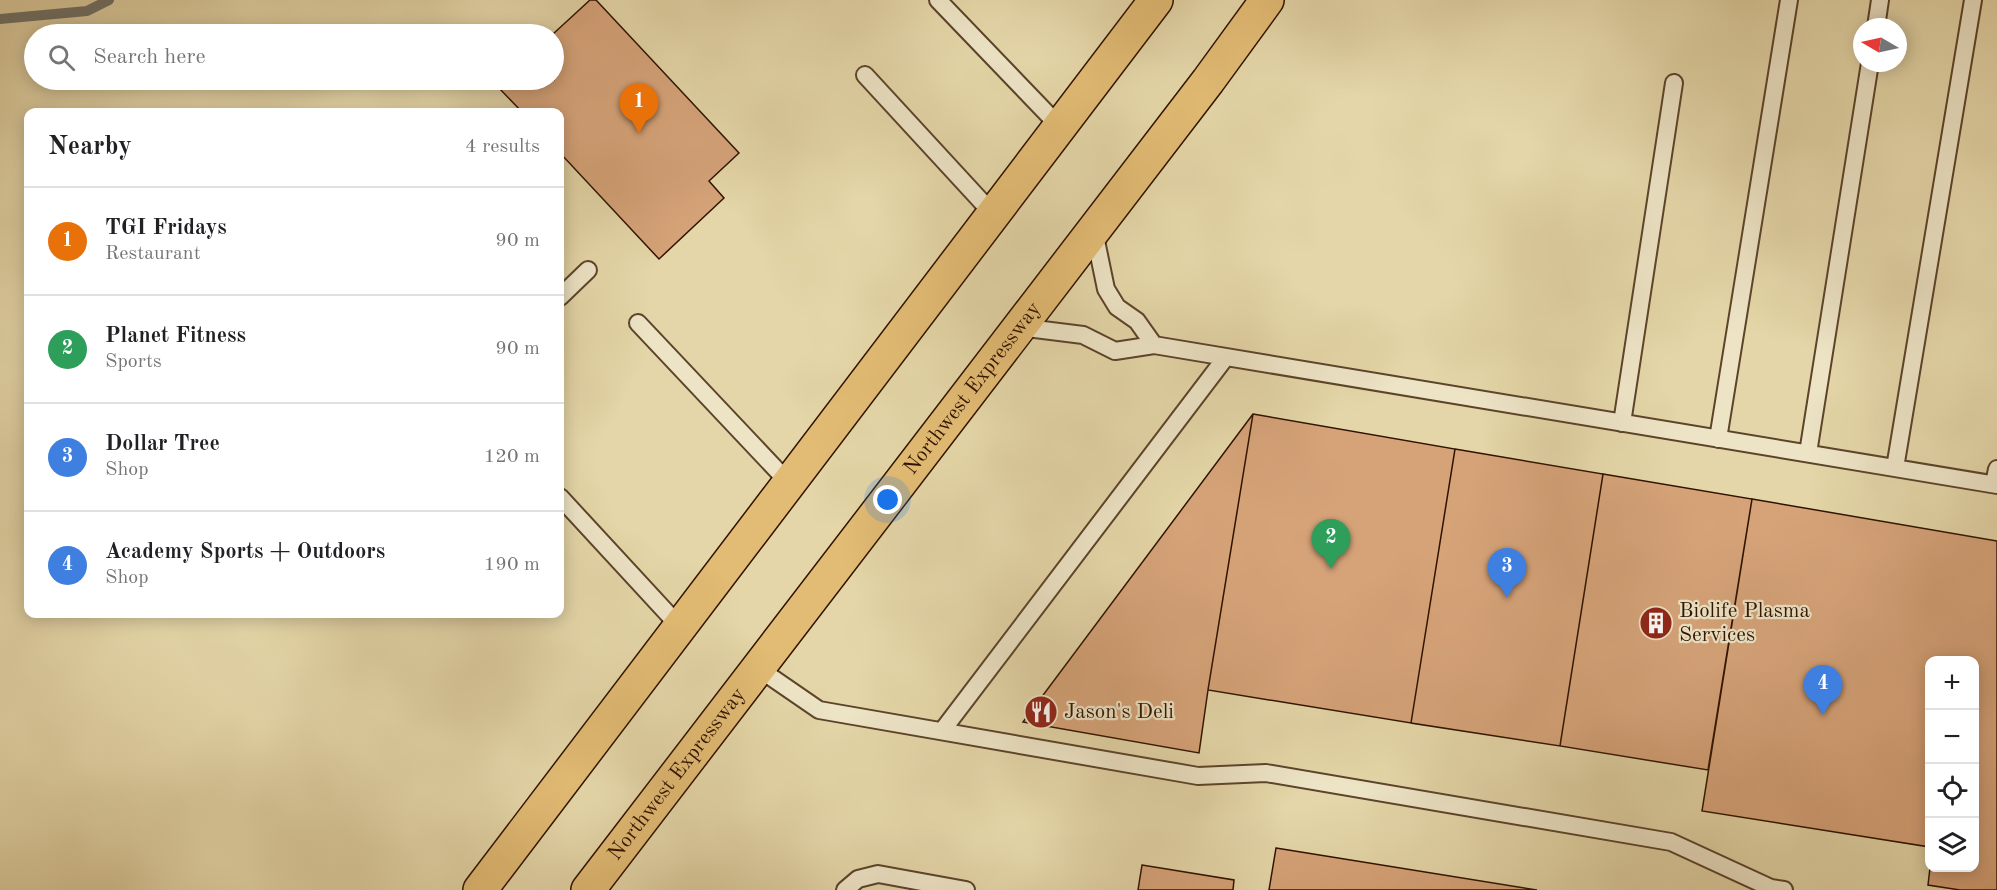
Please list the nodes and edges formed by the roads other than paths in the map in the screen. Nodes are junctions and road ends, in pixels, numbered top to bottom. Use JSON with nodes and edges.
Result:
{"nodes":[{"id":1,"x":938,"y":0,"type":"edge"},
{"id":2,"x":1156,"y":0,"type":"edge"},
{"id":3,"x":1267,"y":0,"type":"edge"},
{"id":4,"x":1789,"y":0,"type":"edge"},
{"id":5,"x":1880,"y":0,"type":"edge"},
{"id":6,"x":1973,"y":0,"type":"edge"},
{"id":7,"x":1877,"y":18,"type":"edge"},
{"id":8,"x":1869,"y":72,"type":"edge"},
{"id":9,"x":865,"y":75,"type":"dead end"},
{"id":10,"x":1674,"y":83,"type":"dead end"},
{"id":11,"x":1060,"y":127,"type":"junction"},
{"id":12,"x":993,"y":214,"type":"junction"},
{"id":13,"x":1094,"y":229,"type":"junction"},
{"id":14,"x":588,"y":270,"type":"dead end"},
{"id":15,"x":564,"y":293,"type":"edge"},
{"id":16,"x":638,"y":323,"type":"dead end"},
{"id":17,"x":1019,"y":327,"type":"junction"},
{"id":18,"x":1154,"y":345,"type":"junction"},
{"id":19,"x":1226,"y":357,"type":"junction"},
{"id":20,"x":1622,"y":423,"type":"junction"},
{"id":21,"x":1718,"y":439,"type":"junction"},
{"id":22,"x":1808,"y":453,"type":"junction"},
{"id":23,"x":1895,"y":468,"type":"junction"},
{"id":24,"x":1996,"y":480,"type":"edge"},
{"id":25,"x":789,"y":483,"type":"junction"},
{"id":26,"x":564,"y":500,"type":"edge"},
{"id":27,"x":680,"y":627,"type":"junction"},
{"id":28,"x":758,"y":668,"type":"junction"},
{"id":29,"x":942,"y":731,"type":"junction"},
{"id":30,"x":480,"y":890,"type":"edge"},
{"id":31,"x":588,"y":890,"type":"edge"},
{"id":32,"x":845,"y":890,"type":"edge"},
{"id":33,"x":966,"y":890,"type":"edge"},
{"id":34,"x":1784,"y":890,"type":"edge"}],
"edges":[{"from":1,"to":11,"type":"lane"},
{"from":2,"to":11,"type":"highway"},
{"from":3,"to":13,"type":"highway","name":"Northwest Expressway"},
{"from":4,"to":21,"type":"lane"},
{"from":5,"to":7,"type":"lane"},
{"from":6,"to":23,"type":"lane"},
{"from":8,"to":22,"type":"lane"},
{"from":9,"to":12,"type":"lane"},
{"from":10,"to":20,"type":"lane"},
{"from":11,"to":12,"type":"highway"},
{"from":12,"to":25,"type":"highway"},
{"from":13,"to":17,"type":"highway","name":"Northwest Expressway"},
{"from":13,"to":18,"type":"lane"},
{"from":14,"to":15,"type":"lane"},
{"from":16,"to":25,"type":"lane"},
{"from":17,"to":18,"type":"lane"},
{"from":17,"to":28,"type":"highway","name":"Northwest Expressway"},
{"from":18,"to":19,"type":"lane"},
{"from":19,"to":20,"type":"lane"},
{"from":19,"to":29,"type":"lane"},
{"from":20,"to":21,"type":"lane"},
{"from":21,"to":22,"type":"lane"},
{"from":22,"to":23,"type":"lane"},
{"from":23,"to":24,"type":"lane"},
{"from":25,"to":27,"type":"highway"},
{"from":26,"to":27,"type":"lane"},
{"from":27,"to":30,"type":"highway"},
{"from":28,"to":29,"type":"lane"},
{"from":28,"to":31,"type":"highway","name":"Northwest Expressway"},
{"from":29,"to":34,"type":"lane"},
{"from":32,"to":33,"type":"lane"}]}
